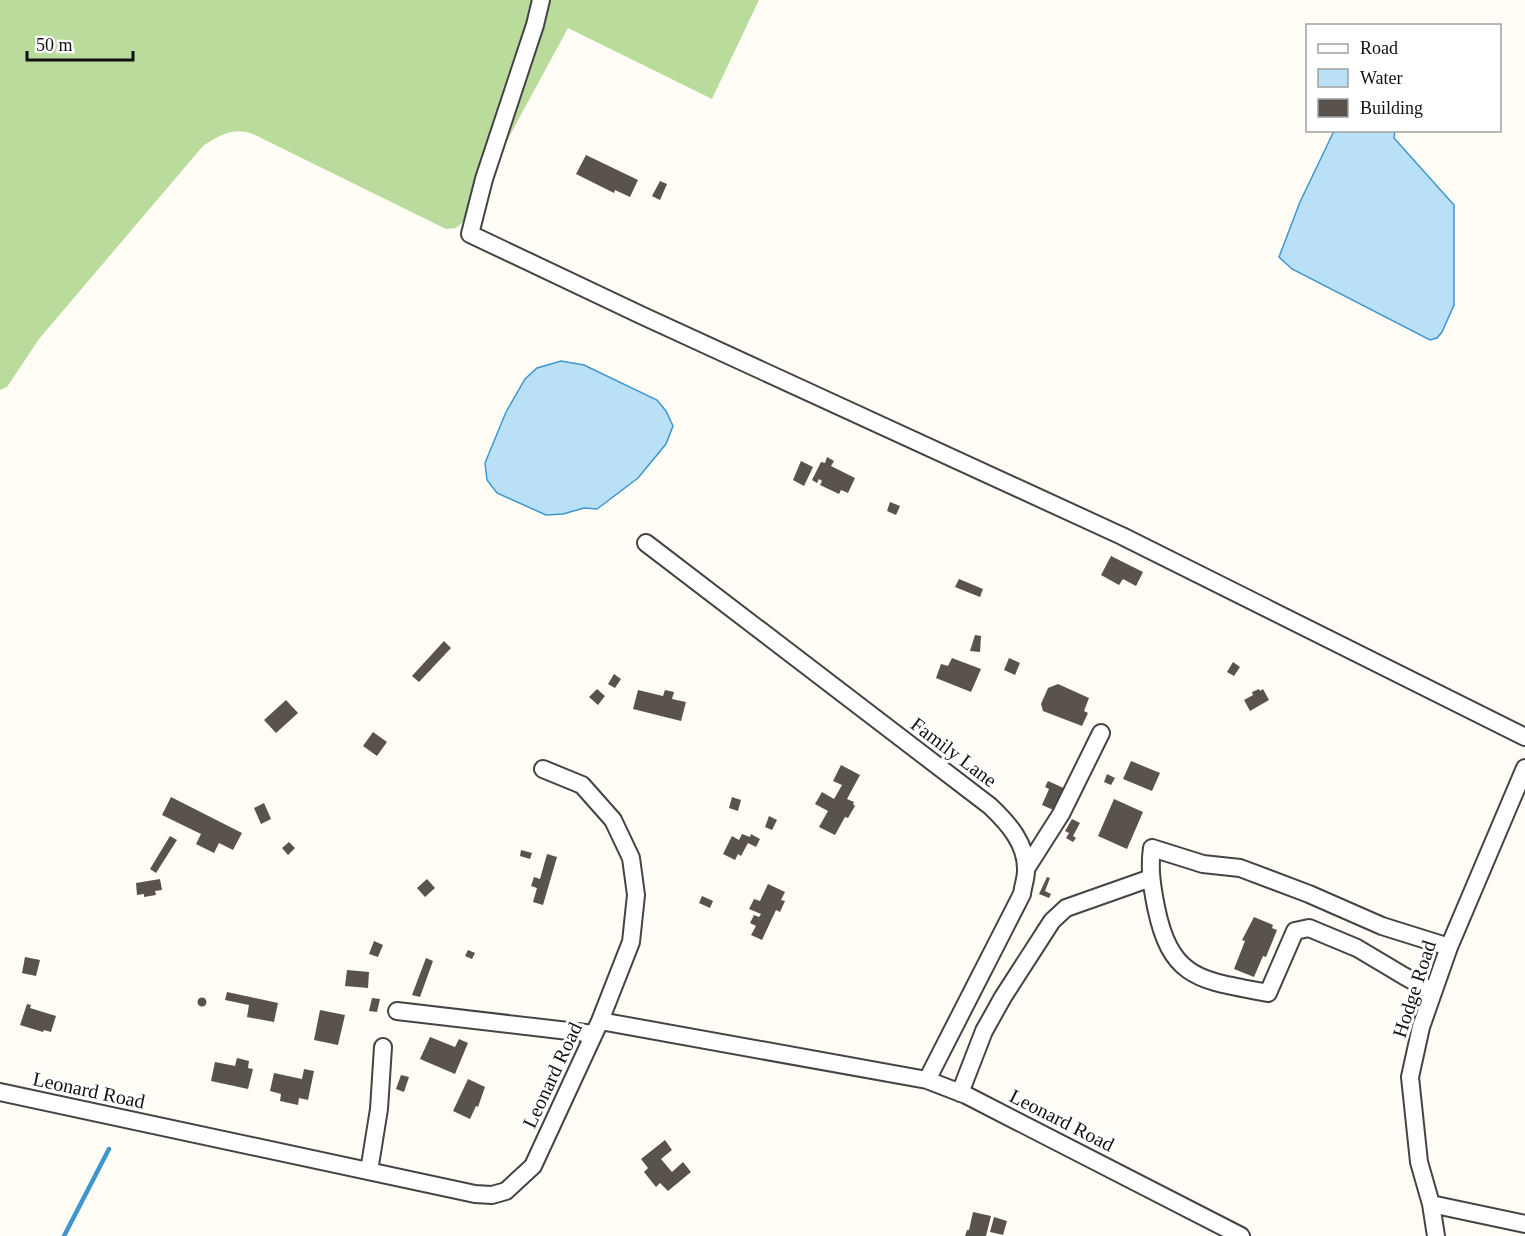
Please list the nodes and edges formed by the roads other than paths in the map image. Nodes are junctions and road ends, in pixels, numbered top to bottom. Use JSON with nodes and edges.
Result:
{"nodes":[{"id":1,"x":541,"y":0,"type":"edge"},
{"id":2,"x":646,"y":543,"type":"dead end"},
{"id":3,"x":1101,"y":733,"type":"dead end"},
{"id":4,"x":1525,"y":737,"type":"edge"},
{"id":5,"x":1525,"y":768,"type":"edge"},
{"id":6,"x":543,"y":769,"type":"dead end"},
{"id":7,"x":1026,"y":869,"type":"junction"},
{"id":8,"x":1151,"y":878,"type":"junction"},
{"id":9,"x":1449,"y":947,"type":"junction"},
{"id":10,"x":1433,"y":992,"type":"junction"},
{"id":11,"x":397,"y":1011,"type":"dead end"},
{"id":12,"x":597,"y":1028,"type":"junction"},
{"id":13,"x":383,"y":1047,"type":"dead end"},
{"id":14,"x":927,"y":1080,"type":"junction"},
{"id":15,"x":0,"y":1092,"type":"edge"},
{"id":16,"x":960,"y":1093,"type":"junction"},
{"id":17,"x":369,"y":1171,"type":"junction"},
{"id":18,"x":1431,"y":1204,"type":"junction"},
{"id":19,"x":1525,"y":1224,"type":"edge"},
{"id":20,"x":1241,"y":1236,"type":"edge"},
{"id":21,"x":1436,"y":1236,"type":"edge"}],
"edges":[{"from":1,"to":4,"type":"street"},
{"from":2,"to":7,"type":"street","name":"Family Lane"},
{"from":3,"to":7,"type":"street"},
{"from":5,"to":9,"type":"street","name":"Hodge Road"},
{"from":6,"to":12,"type":"street"},
{"from":7,"to":14,"type":"street","name":"Family Lane"},
{"from":8,"to":9,"type":"street"},
{"from":8,"to":10,"type":"street"},
{"from":8,"to":16,"type":"street"},
{"from":9,"to":10,"type":"street","name":"Hodge Road"},
{"from":10,"to":18,"type":"street","name":"Hodge Road"},
{"from":11,"to":12,"type":"street"},
{"from":12,"to":14,"type":"street","name":"Leonard Road"},
{"from":12,"to":17,"type":"street","name":"Leonard Road"},
{"from":13,"to":17,"type":"street"},
{"from":14,"to":16,"type":"street","name":"Leonard Road"},
{"from":15,"to":17,"type":"street","name":"Leonard Road"},
{"from":16,"to":20,"type":"street","name":"Leonard Road"},
{"from":18,"to":19,"type":"street"},
{"from":18,"to":21,"type":"street","name":"Hodge Road"}]}
